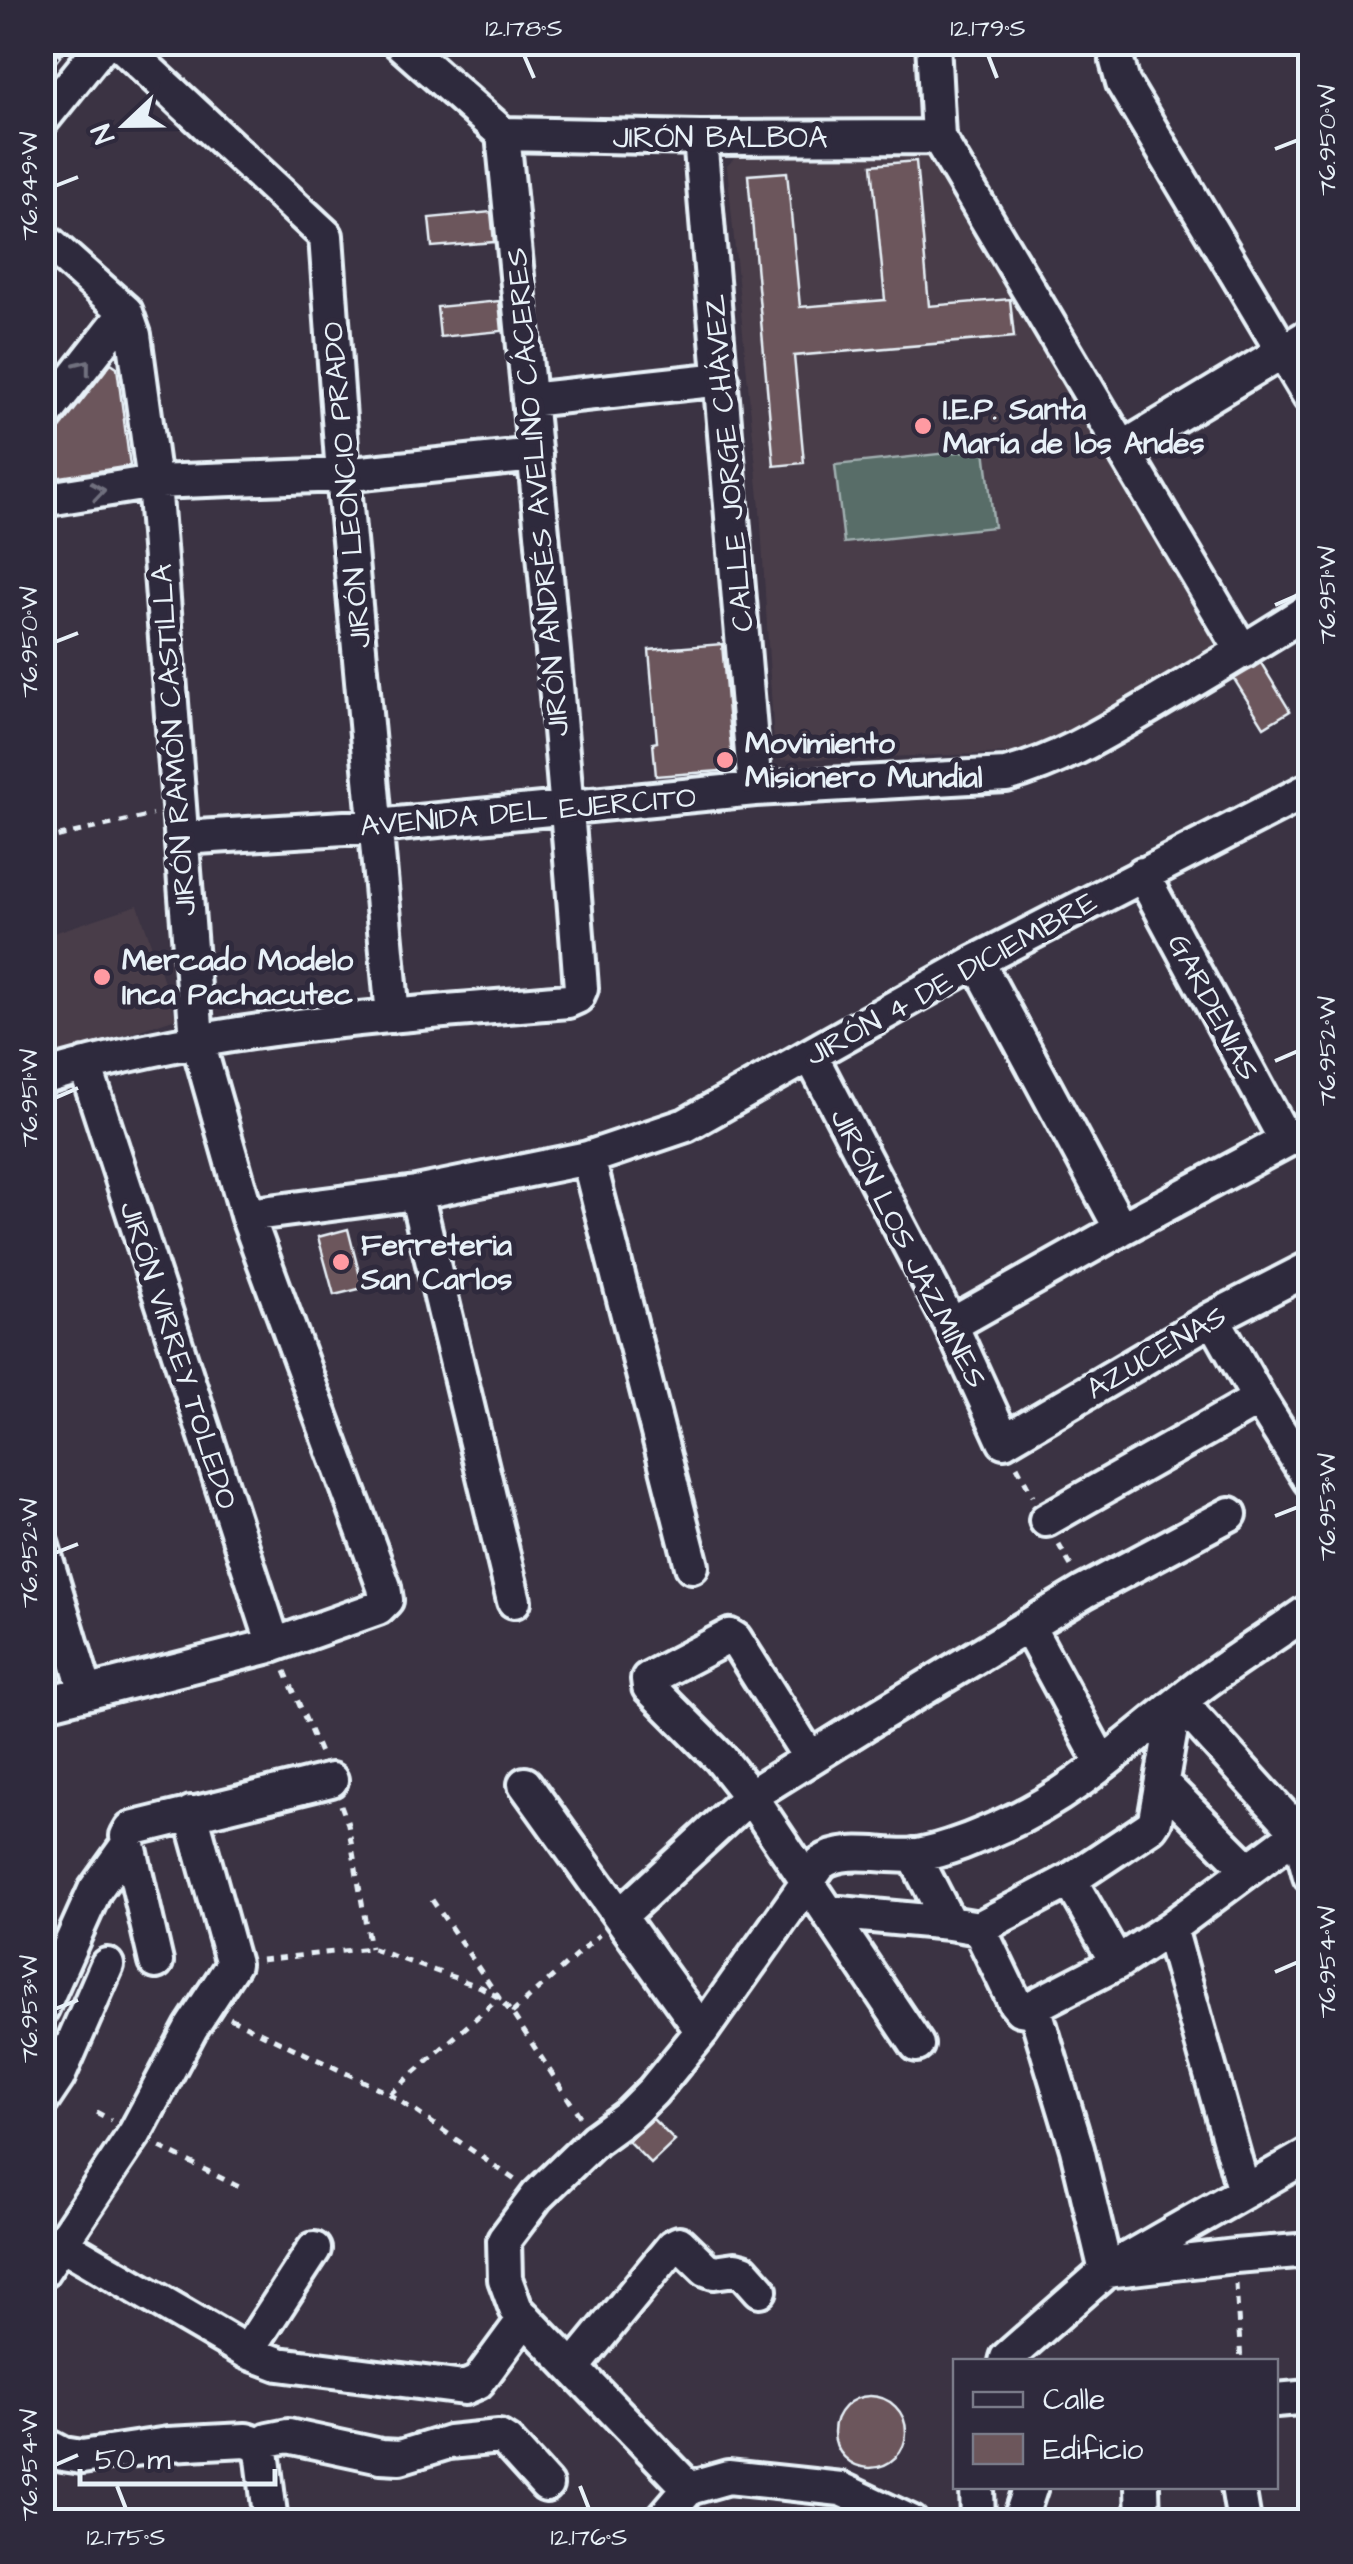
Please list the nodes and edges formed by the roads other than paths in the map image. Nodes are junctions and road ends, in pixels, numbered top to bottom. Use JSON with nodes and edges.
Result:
{"nodes":[{"id":1,"x":104,"y":42,"type":"edge"},
{"id":2,"x":118,"y":42,"type":"edge"},
{"id":3,"x":399,"y":42,"type":"edge"},
{"id":4,"x":933,"y":42,"type":"edge"},
{"id":5,"x":1117,"y":42,"type":"edge"},
{"id":6,"x":42,"y":120,"type":"edge"},
{"id":7,"x":502,"y":134,"type":"junction"},
{"id":8,"x":938,"y":137,"type":"junction"},
{"id":9,"x":700,"y":138,"type":"junction"},
{"id":10,"x":42,"y":237,"type":"edge"},
{"id":11,"x":126,"y":312,"type":"junction"},
{"id":12,"x":1297,"y":343,"type":"edge"},
{"id":13,"x":722,"y":380,"type":"junction"},
{"id":14,"x":1310,"y":397,"type":"edge"},
{"id":15,"x":529,"y":400,"type":"junction"},
{"id":16,"x":42,"y":420,"type":"edge"},
{"id":17,"x":1124,"y":448,"type":"junction"},
{"id":18,"x":535,"y":455,"type":"junction"},
{"id":19,"x":343,"y":474,"type":"junction"},
{"id":20,"x":154,"y":482,"type":"junction"},
{"id":21,"x":42,"y":500,"type":"edge"},
{"id":22,"x":1310,"y":608,"type":"edge"},
{"id":23,"x":1243,"y":652,"type":"junction"},
{"id":24,"x":1310,"y":788,"type":"edge"},
{"id":25,"x":755,"y":789,"type":"junction"},
{"id":26,"x":568,"y":807,"type":"junction"},
{"id":27,"x":171,"y":826,"type":"junction"},
{"id":28,"x":377,"y":826,"type":"junction"},
{"id":29,"x":1142,"y":874,"type":"junction"},
{"id":30,"x":977,"y":960,"type":"junction"},
{"id":31,"x":394,"y":1016,"type":"junction"},
{"id":32,"x":197,"y":1039,"type":"junction"},
{"id":33,"x":811,"y":1056,"type":"junction"},
{"id":34,"x":85,"y":1065,"type":"junction"},
{"id":35,"x":42,"y":1078,"type":"edge"},
{"id":36,"x":1298,"y":1134,"type":"edge"},
{"id":37,"x":588,"y":1158,"type":"junction"},
{"id":38,"x":416,"y":1193,"type":"junction"},
{"id":39,"x":247,"y":1215,"type":"junction"},
{"id":40,"x":1121,"y":1230,"type":"junction"},
{"id":41,"x":1310,"y":1268,"type":"edge"},
{"id":42,"x":1214,"y":1318,"type":"junction"},
{"id":43,"x":951,"y":1325,"type":"junction"},
{"id":44,"x":1258,"y":1399,"type":"junction"},
{"id":45,"x":1004,"y":1441,"type":"joint"},
{"id":46,"x":1310,"y":1480,"type":"edge"},
{"id":47,"x":1230,"y":1514,"type":"dead end"},
{"id":48,"x":1046,"y":1520,"type":"dead end"},
{"id":49,"x":42,"y":1546,"type":"edge"},
{"id":50,"x":692,"y":1566,"type":"dead end"},
{"id":51,"x":514,"y":1601,"type":"dead end"},
{"id":52,"x":1310,"y":1610,"type":"edge"},
{"id":53,"x":1028,"y":1626,"type":"junction"},
{"id":54,"x":274,"y":1645,"type":"junction"},
{"id":55,"x":86,"y":1692,"type":"junction"},
{"id":56,"x":42,"y":1704,"type":"edge"},
{"id":57,"x":1178,"y":1704,"type":"junction"},
{"id":58,"x":810,"y":1758,"type":"junction"},
{"id":59,"x":1102,"y":1763,"type":"junction"},
{"id":60,"x":331,"y":1780,"type":"dead end"},
{"id":61,"x":526,"y":1784,"type":"dead end"},
{"id":62,"x":1162,"y":1784,"type":"junction"},
{"id":63,"x":750,"y":1796,"type":"junction"},
{"id":64,"x":191,"y":1813,"type":"junction"},
{"id":65,"x":1304,"y":1828,"type":"edge"},
{"id":66,"x":128,"y":1844,"type":"junction"},
{"id":67,"x":914,"y":1855,"type":"junction"},
{"id":68,"x":1248,"y":1869,"type":"junction"},
{"id":69,"x":1310,"y":1876,"type":"edge"},
{"id":70,"x":1070,"y":1880,"type":"junction"},
{"id":71,"x":808,"y":1881,"type":"junction"},
{"id":72,"x":829,"y":1912,"type":"junction"},
{"id":73,"x":620,"y":1916,"type":"junction"},
{"id":74,"x":964,"y":1926,"type":"junction"},
{"id":75,"x":1170,"y":1928,"type":"junction"},
{"id":76,"x":156,"y":1962,"type":"dead end"},
{"id":77,"x":1117,"y":1963,"type":"junction"},
{"id":78,"x":107,"y":1965,"type":"dead end"},
{"id":79,"x":1034,"y":2006,"type":"junction"},
{"id":80,"x":42,"y":2008,"type":"edge"},
{"id":81,"x":702,"y":2031,"type":"junction"},
{"id":82,"x":917,"y":2045,"type":"dead end"},
{"id":83,"x":42,"y":2101,"type":"edge"},
{"id":84,"x":1310,"y":2154,"type":"edge"},
{"id":85,"x":1244,"y":2192,"type":"junction"},
{"id":86,"x":62,"y":2244,"type":"junction"},
{"id":87,"x":314,"y":2249,"type":"dead end"},
{"id":88,"x":1310,"y":2250,"type":"edge"},
{"id":89,"x":1106,"y":2271,"type":"junction"},
{"id":90,"x":42,"y":2272,"type":"edge"},
{"id":91,"x":760,"y":2290,"type":"dead end"},
{"id":92,"x":526,"y":2318,"type":"junction"},
{"id":93,"x":247,"y":2352,"type":"junction"},
{"id":94,"x":1006,"y":2359,"type":"edge"},
{"id":95,"x":573,"y":2368,"type":"junction"},
{"id":96,"x":1310,"y":2397,"type":"edge"},
{"id":97,"x":1278,"y":2400,"type":"edge"},
{"id":98,"x":42,"y":2443,"type":"edge"},
{"id":99,"x":262,"y":2450,"type":"junction"},
{"id":100,"x":546,"y":2486,"type":"dead end"},
{"id":101,"x":689,"y":2488,"type":"junction"},
{"id":102,"x":977,"y":2489,"type":"edge"},
{"id":103,"x":1031,"y":2489,"type":"edge"},
{"id":104,"x":1142,"y":2489,"type":"edge"},
{"id":105,"x":1238,"y":2489,"type":"edge"},
{"id":106,"x":271,"y":2522,"type":"edge"},
{"id":107,"x":660,"y":2522,"type":"edge"},
{"id":108,"x":910,"y":2522,"type":"edge"},
{"id":109,"x":978,"y":2522,"type":"edge"},
{"id":110,"x":1019,"y":2522,"type":"edge"},
{"id":111,"x":1143,"y":2522,"type":"edge"},
{"id":112,"x":1244,"y":2522,"type":"edge"}],
"edges":[{"from":1,"to":6,"type":"street"},
{"from":2,"to":19,"type":"street","name":"JIRÓN LEONCIO PRADO"},
{"from":3,"to":7,"type":"street"},
{"from":4,"to":8,"type":"street"},
{"from":5,"to":12,"type":"street"},
{"from":7,"to":9,"type":"street","name":"JIRÓN BALBOA"},
{"from":7,"to":15,"type":"street","name":"JIRÓN ANDRÉS AVELINO CÁCERES"},
{"from":8,"to":9,"type":"street","name":"JIRÓN BALBOA"},
{"from":8,"to":17,"type":"street"},
{"from":9,"to":13,"type":"street","name":"CALLE JORGE CHÁVEZ"},
{"from":10,"to":11,"type":"street"},
{"from":16,"to":11,"type":"street","one_way":true},
{"from":11,"to":20,"type":"street","name":"JIRÓN RAMÓN CASTILLA"},
{"from":12,"to":14,"type":"street"},
{"from":12,"to":17,"type":"street"},
{"from":13,"to":15,"type":"street"},
{"from":13,"to":25,"type":"street","name":"CALLE JORGE CHÁVEZ"},
{"from":15,"to":18,"type":"street","name":"JIRÓN ANDRÉS AVELINO CÁCERES"},
{"from":17,"to":23,"type":"street"},
{"from":18,"to":19,"type":"street"},
{"from":18,"to":26,"type":"street","name":"JIRÓN ANDRÉS AVELINO CÁCERES"},
{"from":19,"to":20,"type":"street"},
{"from":19,"to":28,"type":"street","name":"JIRÓN LEONCIO PRADO"},
{"from":21,"to":20,"type":"street","one_way":true},
{"from":20,"to":27,"type":"street","name":"JIRÓN RAMÓN CASTILLA"},
{"from":22,"to":23,"type":"street","name":"AVENIDA DEL EJERCITO"},
{"from":23,"to":25,"type":"street","name":"AVENIDA DEL EJERCITO"},
{"from":24,"to":29,"type":"street","name":"JIRÓN 4 DE DICIEMBRE"},
{"from":25,"to":26,"type":"street","name":"AVENIDA DEL EJERCITO"},
{"from":26,"to":28,"type":"street","name":"AVENIDA DEL EJERCITO"},
{"from":26,"to":31,"type":"street","name":"JIRÓN ANDRÉS AVELINO CÁCERES"},
{"from":27,"to":28,"type":"street","name":"AVENIDA DEL EJERCITO"},
{"from":27,"to":32,"type":"street","name":"JIRÓN RAMÓN CASTILLA"},
{"from":28,"to":31,"type":"street","name":"JIRÓN LEONCIO PRADO"},
{"from":29,"to":30,"type":"street","name":"JIRÓN 4 DE DICIEMBRE"},
{"from":29,"to":36,"type":"street","name":"GARDENIAS"},
{"from":30,"to":33,"type":"street","name":"JIRÓN 4 DE DICIEMBRE"},
{"from":30,"to":40,"type":"street"},
{"from":31,"to":32,"type":"street"},
{"from":32,"to":34,"type":"street"},
{"from":32,"to":39,"type":"street","name":"JIRÓN RAMÓN CASTILLA"},
{"from":33,"to":37,"type":"street","name":"JIRÓN 4 DE DICIEMBRE"},
{"from":33,"to":43,"type":"street","name":"JIRÓN LOS JAZMINES"},
{"from":34,"to":35,"type":"street"},
{"from":34,"to":54,"type":"street","name":"JIRÓN VIRREY TOLEDO"},
{"from":36,"to":40,"type":"street"},
{"from":37,"to":38,"type":"street","name":"JIRÓN 4 DE DICIEMBRE"},
{"from":37,"to":50,"type":"street"},
{"from":38,"to":39,"type":"street","name":"JIRÓN 4 DE DICIEMBRE"},
{"from":38,"to":51,"type":"street"},
{"from":39,"to":54,"type":"street","name":"JIRÓN RAMÓN CASTILLA"},
{"from":40,"to":43,"type":"street"},
{"from":41,"to":42,"type":"street","name":"AZUCENAS"},
{"from":42,"to":44,"type":"street"},
{"from":42,"to":45,"type":"street","name":"AZUCENAS"},
{"from":43,"to":45,"type":"street","name":"JIRÓN LOS JAZMINES"},
{"from":44,"to":46,"type":"street"},
{"from":44,"to":48,"type":"street"},
{"from":47,"to":53,"type":"street"},
{"from":49,"to":55,"type":"street"},
{"from":52,"to":57,"type":"street"},
{"from":53,"to":58,"type":"street"},
{"from":53,"to":59,"type":"street"},
{"from":54,"to":55,"type":"street"},
{"from":55,"to":56,"type":"street"},
{"from":57,"to":59,"type":"street"},
{"from":57,"to":62,"type":"street"},
{"from":57,"to":65,"type":"street"},
{"from":58,"to":63,"type":"street"},
{"from":58,"to":63,"type":"street"},
{"from":59,"to":67,"type":"street"},
{"from":60,"to":64,"type":"street"},
{"from":61,"to":73,"type":"street"},
{"from":62,"to":68,"type":"street"},
{"from":62,"to":70,"type":"street"},
{"from":63,"to":71,"type":"street"},
{"from":63,"to":73,"type":"street"},
{"from":64,"to":66,"type":"street"},
{"from":64,"to":86,"type":"street"},
{"from":65,"to":68,"type":"street"},
{"from":65,"to":69,"type":"street"},
{"from":66,"to":76,"type":"street"},
{"from":66,"to":80,"type":"street"},
{"from":67,"to":71,"type":"street"},
{"from":67,"to":74,"type":"street"},
{"from":68,"to":75,"type":"street"},
{"from":70,"to":74,"type":"street"},
{"from":70,"to":77,"type":"street"},
{"from":71,"to":72,"type":"street"},
{"from":71,"to":81,"type":"street"},
{"from":72,"to":74,"type":"street"},
{"from":72,"to":82,"type":"street"},
{"from":73,"to":81,"type":"street"},
{"from":74,"to":79,"type":"street"},
{"from":75,"to":77,"type":"street"},
{"from":75,"to":85,"type":"street"},
{"from":77,"to":79,"type":"street"},
{"from":78,"to":83,"type":"street"},
{"from":79,"to":89,"type":"street"},
{"from":81,"to":92,"type":"street"},
{"from":84,"to":85,"type":"street"},
{"from":85,"to":89,"type":"street"},
{"from":86,"to":90,"type":"street"},
{"from":86,"to":93,"type":"street"},
{"from":87,"to":93,"type":"street"},
{"from":88,"to":89,"type":"street"},
{"from":89,"to":94,"type":"street"},
{"from":91,"to":95,"type":"street"},
{"from":92,"to":93,"type":"street"},
{"from":92,"to":95,"type":"street"},
{"from":95,"to":101,"type":"street"},
{"from":96,"to":97,"type":"street"},
{"from":98,"to":99,"type":"street"},
{"from":99,"to":100,"type":"street"},
{"from":99,"to":106,"type":"street"},
{"from":101,"to":107,"type":"street"},
{"from":101,"to":108,"type":"street"},
{"from":102,"to":109,"type":"street"},
{"from":103,"to":110,"type":"street"},
{"from":104,"to":111,"type":"street"},
{"from":105,"to":112,"type":"street"}]}
